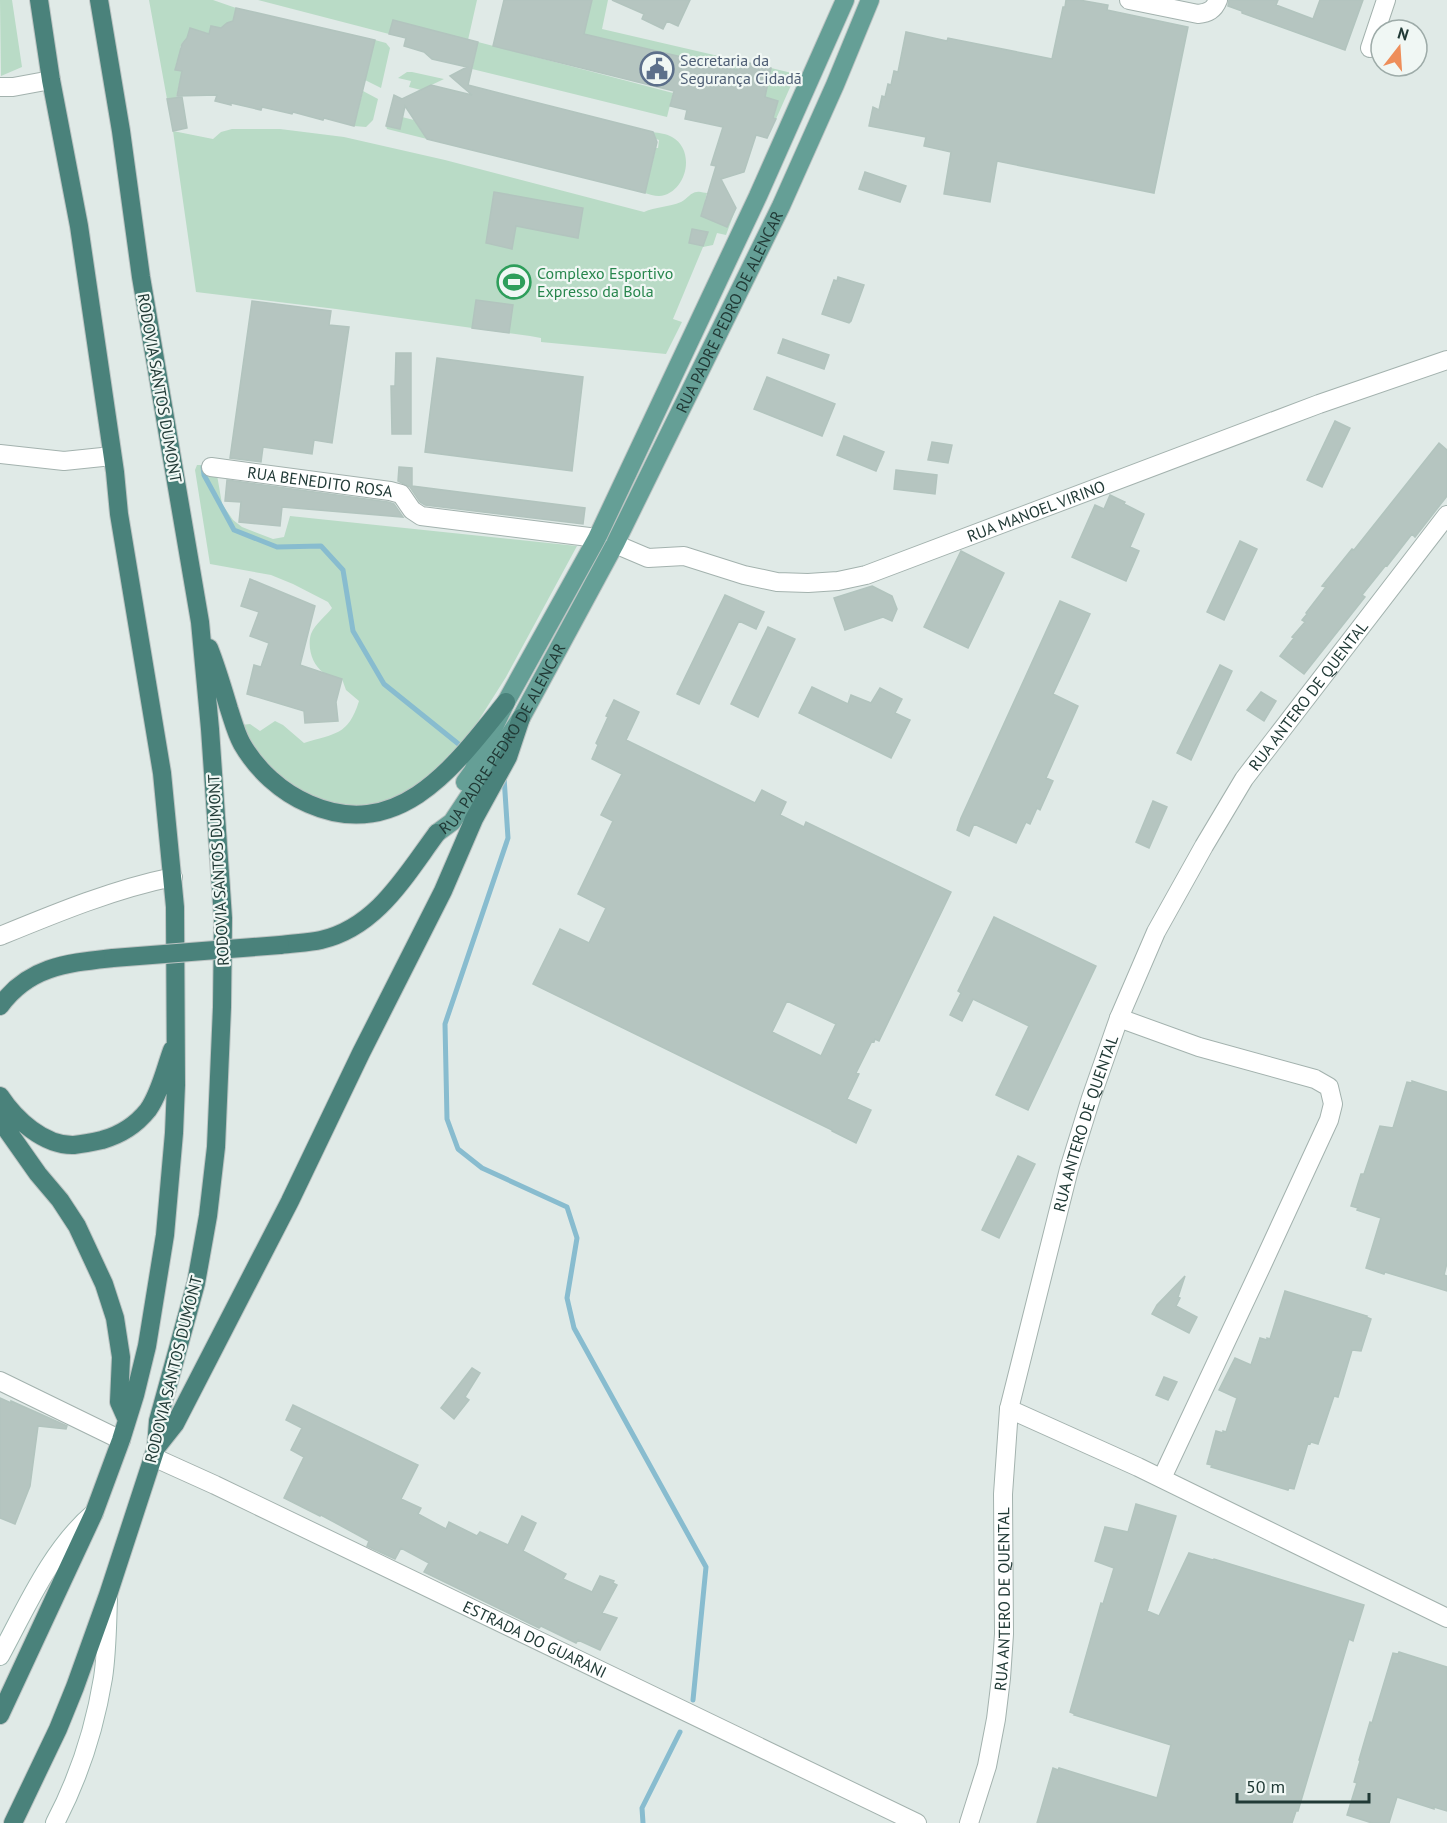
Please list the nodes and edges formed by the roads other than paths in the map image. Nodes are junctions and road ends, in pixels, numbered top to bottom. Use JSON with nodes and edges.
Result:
{"nodes":[{"id":1,"x":39,"y":0,"type":"edge"},
{"id":2,"x":99,"y":0,"type":"edge"},
{"id":3,"x":845,"y":0,"type":"edge"},
{"id":4,"x":870,"y":0,"type":"edge"},
{"id":5,"x":1129,"y":0,"type":"edge"},
{"id":6,"x":1218,"y":0,"type":"edge"},
{"id":7,"x":1386,"y":0,"type":"edge"},
{"id":8,"x":1380,"y":18,"type":"edge"},
{"id":9,"x":51,"y":80,"type":"junction"},
{"id":10,"x":0,"y":87,"type":"edge"},
{"id":11,"x":787,"y":132,"type":"junction"},
{"id":12,"x":810,"y":142,"type":"junction"},
{"id":13,"x":758,"y":196,"type":"junction"},
{"id":14,"x":781,"y":206,"type":"junction"},
{"id":15,"x":1447,"y":360,"type":"edge"},
{"id":16,"x":0,"y":454,"type":"edge"},
{"id":17,"x":112,"y":456,"type":"junction"},
{"id":18,"x":211,"y":467,"type":"dead end"},
{"id":19,"x":1447,"y":515,"type":"edge"},
{"id":20,"x":597,"y":538,"type":"junction"},
{"id":21,"x":615,"y":544,"type":"junction"},
{"id":22,"x":200,"y":622,"type":"junction"},
{"id":23,"x":506,"y":702,"type":"junction"},
{"id":24,"x":521,"y":718,"type":"junction"},
{"id":25,"x":437,"y":833,"type":"junction"},
{"id":26,"x":173,"y":877,"type":"junction"},
{"id":27,"x":0,"y":936,"type":"edge"},
{"id":28,"x":0,"y":1006,"type":"edge"},
{"id":29,"x":1119,"y":1018,"type":"junction"},
{"id":30,"x":177,"y":1037,"type":"junction"},
{"id":31,"x":0,"y":1096,"type":"edge"},
{"id":32,"x":0,"y":1120,"type":"edge"},
{"id":33,"x":0,"y":1381,"type":"edge"},
{"id":34,"x":1009,"y":1409,"type":"junction"},
{"id":35,"x":127,"y":1420,"type":"junction"},
{"id":36,"x":121,"y":1440,"type":"junction"},
{"id":37,"x":154,"y":1452,"type":"junction"},
{"id":38,"x":1162,"y":1478,"type":"junction"},
{"id":39,"x":94,"y":1513,"type":"junction"},
{"id":40,"x":108,"y":1595,"type":"junction"},
{"id":41,"x":1447,"y":1618,"type":"edge"},
{"id":42,"x":0,"y":1656,"type":"edge"},
{"id":43,"x":0,"y":1715,"type":"edge"},
{"id":44,"x":13,"y":1823,"type":"edge"},
{"id":45,"x":55,"y":1823,"type":"edge"},
{"id":46,"x":917,"y":1823,"type":"edge"},
{"id":47,"x":969,"y":1823,"type":"edge"}],
"edges":[{"from":1,"to":9,"type":"highway","name":"RODOVIA SANTOS DUMONT"},
{"from":2,"to":22,"type":"highway","name":"RODOVIA SANTOS DUMONT"},
{"from":3,"to":11,"type":"main road","name":"RUA PADRE PEDRO DE ALENCAR"},
{"from":4,"to":12,"type":"main road","name":"RUA PADRE PEDRO DE ALENCAR"},
{"from":5,"to":6,"type":"street"},
{"from":7,"to":8,"type":"street"},
{"from":9,"to":10,"type":"street"},
{"from":9,"to":17,"type":"highway","name":"RODOVIA SANTOS DUMONT"},
{"from":11,"to":12,"type":"main road"},
{"from":11,"to":13,"type":"main road","name":"RUA PADRE PEDRO DE ALENCAR"},
{"from":12,"to":14,"type":"main road","name":"RUA PADRE PEDRO DE ALENCAR"},
{"from":13,"to":14,"type":"main road"},
{"from":13,"to":20,"type":"main road","name":"RUA PADRE PEDRO DE ALENCAR"},
{"from":14,"to":21,"type":"main road","name":"RUA PADRE PEDRO DE ALENCAR"},
{"from":15,"to":21,"type":"street","name":"RUA MANOEL VIRINO"},
{"from":16,"to":17,"type":"street"},
{"from":17,"to":26,"type":"highway","name":"RODOVIA SANTOS DUMONT"},
{"from":18,"to":20,"type":"street","name":"RUA BENEDITO ROSA"},
{"from":19,"to":29,"type":"street","name":"RUA ANTERO DE QUENTAL"},
{"from":20,"to":23,"type":"main road","name":"RUA PADRE PEDRO DE ALENCAR"},
{"from":21,"to":24,"type":"main road","name":"RUA PADRE PEDRO DE ALENCAR"},
{"from":22,"to":23,"type":"highway"},
{"from":22,"to":37,"type":"highway","name":"RODOVIA SANTOS DUMONT"},
{"from":23,"to":25,"type":"main road","name":"RUA PADRE PEDRO DE ALENCAR"},
{"from":24,"to":25,"type":"main road","name":"RUA PADRE PEDRO DE ALENCAR"},
{"from":24,"to":37,"type":"highway"},
{"from":25,"to":28,"type":"highway","bridge":true},
{"from":26,"to":27,"type":"street"},
{"from":26,"to":30,"type":"highway","name":"RODOVIA SANTOS DUMONT"},
{"from":29,"to":34,"type":"street","name":"RUA ANTERO DE QUENTAL"},
{"from":29,"to":38,"type":"street"},
{"from":30,"to":31,"type":"highway"},
{"from":30,"to":35,"type":"highway","name":"RODOVIA SANTOS DUMONT"},
{"from":32,"to":35,"type":"highway"},
{"from":33,"to":36,"type":"street"},
{"from":34,"to":38,"type":"street"},
{"from":34,"to":47,"type":"street","name":"RUA ANTERO DE QUENTAL"},
{"from":35,"to":36,"type":"highway","name":"RODOVIA SANTOS DUMONT"},
{"from":36,"to":39,"type":"highway","name":"RODOVIA SANTOS DUMONT"},
{"from":37,"to":40,"type":"highway","name":"RODOVIA SANTOS DUMONT"},
{"from":37,"to":46,"type":"street","name":"ESTRADA DO GUARANI"},
{"from":38,"to":41,"type":"street"},
{"from":39,"to":42,"type":"street"},
{"from":39,"to":43,"type":"highway","name":"RODOVIA SANTOS DUMONT"},
{"from":40,"to":44,"type":"highway","name":"RODOVIA SANTOS DUMONT"},
{"from":40,"to":45,"type":"street"}]}
